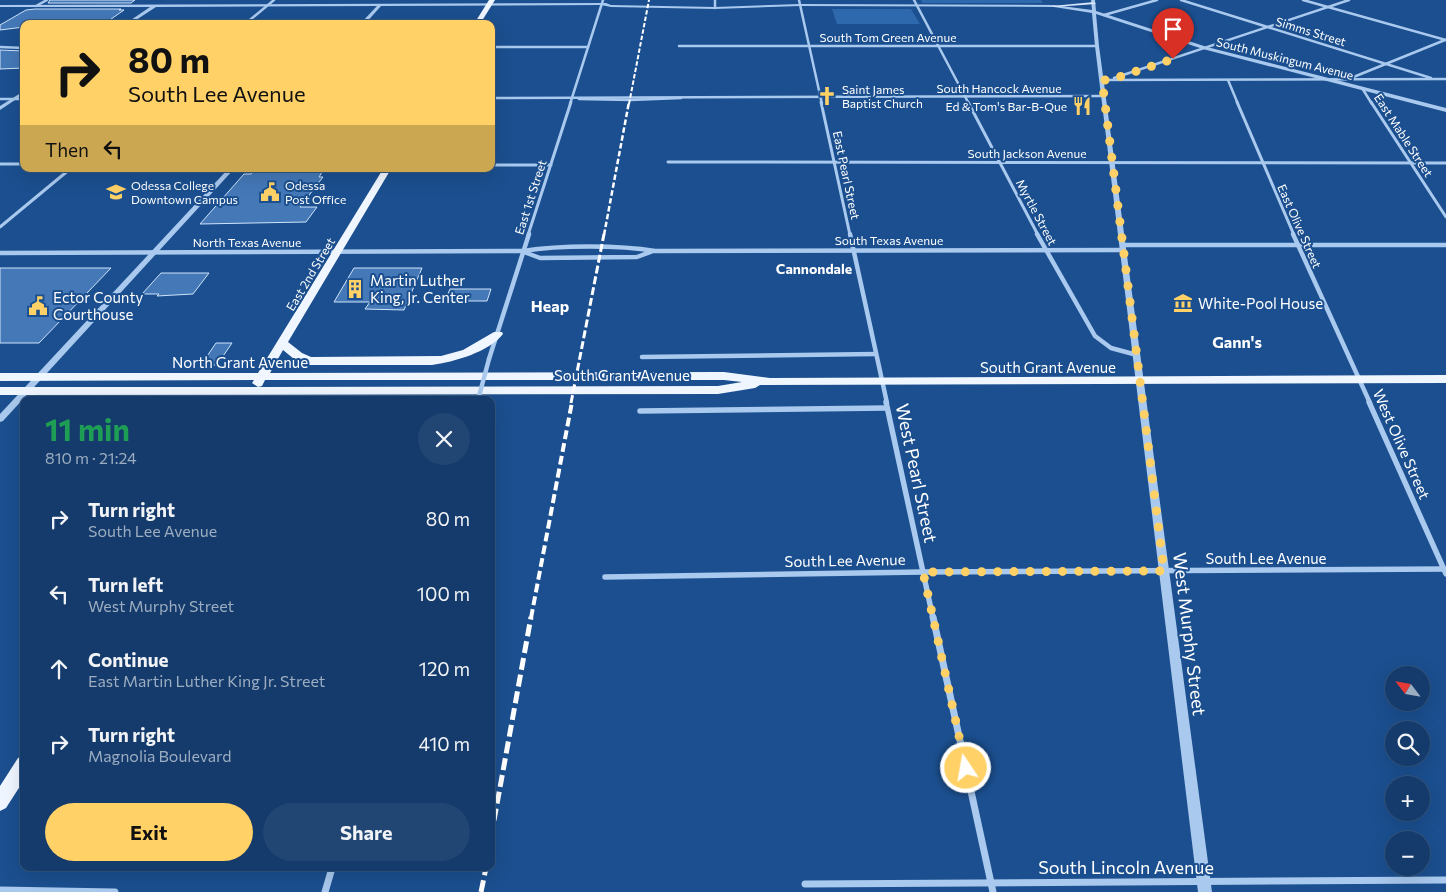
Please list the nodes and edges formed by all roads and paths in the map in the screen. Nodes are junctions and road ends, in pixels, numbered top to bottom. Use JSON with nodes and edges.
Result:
{"nodes":[{"id":1,"x":46,"y":0,"type":"edge"},
{"id":2,"x":163,"y":0,"type":"edge"},
{"id":3,"x":274,"y":0,"type":"edge"},
{"id":4,"x":384,"y":0,"type":"edge"},
{"id":5,"x":914,"y":0,"type":"edge"},
{"id":6,"x":1157,"y":0,"type":"edge"},
{"id":7,"x":1181,"y":0,"type":"edge"},
{"id":8,"x":1303,"y":0,"type":"edge"},
{"id":9,"x":1349,"y":0,"type":"edge"},
{"id":10,"x":1094,"y":1,"type":"edge"},
{"id":11,"x":491,"y":2,"type":"edge"},
{"id":12,"x":602,"y":2,"type":"edge"},
{"id":13,"x":799,"y":3,"type":"edge"},
{"id":14,"x":715,"y":4,"type":"edge"},
{"id":15,"x":917,"y":5,"type":"junction"},
{"id":16,"x":0,"y":6,"type":"edge"},
{"id":17,"x":36,"y":6,"type":"junction"},
{"id":18,"x":154,"y":6,"type":"junction"},
{"id":19,"x":267,"y":6,"type":"junction"},
{"id":20,"x":379,"y":6,"type":"junction"},
{"id":21,"x":1054,"y":6,"type":"junction"},
{"id":22,"x":1328,"y":7,"type":"junction"},
{"id":23,"x":1094,"y":12,"type":"junction"},
{"id":24,"x":1104,"y":15,"type":"junction"},
{"id":25,"x":134,"y":20,"type":"edge"},
{"id":26,"x":250,"y":20,"type":"edge"},
{"id":27,"x":366,"y":20,"type":"edge"},
{"id":28,"x":480,"y":20,"type":"edge"},
{"id":29,"x":1268,"y":27,"type":"junction"},
{"id":30,"x":1446,"y":40,"type":"edge"},
{"id":31,"x":679,"y":46,"type":"dead end"},
{"id":32,"x":809,"y":46,"type":"junction"},
{"id":33,"x":939,"y":46,"type":"junction"},
{"id":34,"x":1097,"y":46,"type":"junction"},
{"id":35,"x":495,"y":47,"type":"edge"},
{"id":36,"x":588,"y":47,"type":"junction"},
{"id":37,"x":0,"y":48,"type":"edge"},
{"id":38,"x":20,"y":48,"type":"edge"},
{"id":39,"x":1205,"y":48,"type":"junction"},
{"id":40,"x":1387,"y":64,"type":"junction"},
{"id":41,"x":1328,"y":79,"type":"junction"},
{"id":42,"x":1348,"y":79,"type":"junction"},
{"id":43,"x":1436,"y":79,"type":"junction"},
{"id":44,"x":1446,"y":79,"type":"edge"},
{"id":45,"x":1102,"y":80,"type":"junction"},
{"id":46,"x":1110,"y":80,"type":"junction"},
{"id":47,"x":1228,"y":80,"type":"junction"},
{"id":48,"x":1362,"y":88,"type":"junction"},
{"id":49,"x":20,"y":95,"type":"edge"},
{"id":50,"x":1104,"y":96,"type":"junction"},
{"id":51,"x":820,"y":97,"type":"junction"},
{"id":52,"x":966,"y":97,"type":"junction"},
{"id":53,"x":495,"y":98,"type":"edge"},
{"id":54,"x":572,"y":98,"type":"junction"},
{"id":55,"x":0,"y":99,"type":"edge"},
{"id":56,"x":14,"y":99,"type":"junction"},
{"id":57,"x":20,"y":99,"type":"edge"},
{"id":58,"x":0,"y":108,"type":"edge"},
{"id":59,"x":1446,"y":110,"type":"edge"},
{"id":60,"x":668,"y":162,"type":"dead end"},
{"id":61,"x":834,"y":162,"type":"junction"},
{"id":62,"x":1000,"y":163,"type":"junction"},
{"id":63,"x":1112,"y":163,"type":"junction"},
{"id":64,"x":1409,"y":163,"type":"junction"},
{"id":65,"x":1446,"y":163,"type":"edge"},
{"id":66,"x":0,"y":164,"type":"edge"},
{"id":67,"x":20,"y":164,"type":"edge"},
{"id":68,"x":1262,"y":164,"type":"junction"},
{"id":69,"x":495,"y":165,"type":"edge"},
{"id":70,"x":551,"y":165,"type":"junction"},
{"id":71,"x":66,"y":172,"type":"edge"},
{"id":72,"x":228,"y":172,"type":"edge"},
{"id":73,"x":385,"y":172,"type":"edge"},
{"id":74,"x":1446,"y":217,"type":"edge"},
{"id":75,"x":0,"y":227,"type":"edge"},
{"id":76,"x":1297,"y":245,"type":"junction"},
{"id":77,"x":1446,"y":245,"type":"edge"},
{"id":78,"x":1124,"y":247,"type":"junction"},
{"id":79,"x":853,"y":250,"type":"junction"},
{"id":80,"x":1046,"y":250,"type":"junction"},
{"id":81,"x":523,"y":251,"type":"junction"},
{"id":82,"x":654,"y":251,"type":"junction"},
{"id":83,"x":155,"y":252,"type":"junction"},
{"id":84,"x":338,"y":252,"type":"junction"},
{"id":85,"x":0,"y":253,"type":"edge"},
{"id":86,"x":498,"y":334,"type":"junction"},
{"id":87,"x":283,"y":344,"type":"junction"},
{"id":88,"x":876,"y":354,"type":"junction"},
{"id":89,"x":1138,"y":355,"type":"junction"},
{"id":90,"x":642,"y":357,"type":"dead end"},
{"id":91,"x":480,"y":376,"type":"joint"},
{"id":92,"x":38,"y":377,"type":"junction"},
{"id":93,"x":262,"y":377,"type":"junction"},
{"id":94,"x":0,"y":378,"type":"edge"},
{"id":95,"x":1360,"y":379,"type":"junction"},
{"id":96,"x":1446,"y":379,"type":"edge"},
{"id":97,"x":1140,"y":381,"type":"junction"},
{"id":98,"x":770,"y":382,"type":"junction"},
{"id":99,"x":882,"y":383,"type":"junction"},
{"id":100,"x":25,"y":391,"type":"junction"},
{"id":101,"x":0,"y":392,"type":"edge"},
{"id":102,"x":476,"y":395,"type":"edge"},
{"id":103,"x":21,"y":396,"type":"edge"},
{"id":104,"x":250,"y":396,"type":"edge"},
{"id":105,"x":20,"y":397,"type":"edge"},
{"id":106,"x":888,"y":408,"type":"junction"},
{"id":107,"x":640,"y":411,"type":"dead end"},
{"id":108,"x":0,"y":420,"type":"edge"},
{"id":109,"x":1164,"y":571,"type":"junction"},
{"id":110,"x":1445,"y":571,"type":"edge"},
{"id":111,"x":923,"y":572,"type":"junction"},
{"id":112,"x":605,"y":577,"type":"dead end"},
{"id":113,"x":20,"y":770,"type":"edge"},
{"id":114,"x":0,"y":802,"type":"edge"},
{"id":115,"x":331,"y":871,"type":"edge"},
{"id":116,"x":1446,"y":880,"type":"edge"},
{"id":117,"x":991,"y":883,"type":"junction"},
{"id":118,"x":806,"y":884,"type":"dead end"},
{"id":119,"x":1205,"y":887,"type":"edge"},
{"id":120,"x":0,"y":890,"type":"edge"},
{"id":121,"x":115,"y":892,"type":"edge"},
{"id":122,"x":325,"y":892,"type":"edge"},
{"id":123,"x":993,"y":892,"type":"edge"}],
"edges":[{"from":1,"to":17,"type":"street"},
{"from":2,"to":18,"type":"street"},
{"from":3,"to":19,"type":"street"},
{"from":4,"to":20,"type":"street"},
{"from":5,"to":15,"type":"street","name":"Myrtle Street"},
{"from":6,"to":24,"type":"street"},
{"from":7,"to":29,"type":"street","name":"Simms Street"},
{"from":8,"to":22,"type":"street"},
{"from":9,"to":22,"type":"street"},
{"from":10,"to":21,"type":"main road"},
{"from":10,"to":23,"type":"street","name":"West Murphy Street"},
{"from":11,"to":12,"type":"street","name":"South Muskingum Avenue"},
{"from":11,"to":20,"type":"street","name":"South Muskingum Avenue"},
{"from":11,"to":28,"type":"main road"},
{"from":12,"to":14,"type":"street","name":"South Muskingum Avenue"},
{"from":12,"to":36,"type":"street","name":"East 1st Street"},
{"from":13,"to":14,"type":"street","name":"South Muskingum Avenue"},
{"from":13,"to":15,"type":"street","name":"South Muskingum Avenue"},
{"from":13,"to":32,"type":"street","name":"East Pearl Street"},
{"from":15,"to":21,"type":"street","name":"South Muskingum Avenue"},
{"from":15,"to":33,"type":"street","name":"Myrtle Street"},
{"from":16,"to":17,"type":"street","name":"South Muskingum Avenue"},
{"from":17,"to":18,"type":"street","name":"South Muskingum Avenue"},
{"from":18,"to":19,"type":"street","name":"South Muskingum Avenue"},
{"from":18,"to":25,"type":"street"},
{"from":19,"to":20,"type":"street","name":"South Muskingum Avenue"},
{"from":19,"to":26,"type":"street"},
{"from":20,"to":27,"type":"street"},
{"from":21,"to":23,"type":"street","name":"South Muskingum Avenue"},
{"from":22,"to":29,"type":"street"},
{"from":22,"to":30,"type":"street"},
{"from":23,"to":24,"type":"street","name":"South Muskingum Avenue"},
{"from":23,"to":34,"type":"street","name":"West Murphy Street"},
{"from":24,"to":39,"type":"street","name":"South Muskingum Avenue"},
{"from":29,"to":39,"type":"street"},
{"from":29,"to":40,"type":"street","name":"Simms Street"},
{"from":30,"to":40,"type":"street"},
{"from":31,"to":32,"type":"street","name":"South Tom Green Avenue"},
{"from":32,"to":33,"type":"street","name":"South Tom Green Avenue"},
{"from":32,"to":51,"type":"street","name":"East Pearl Street"},
{"from":33,"to":34,"type":"street","name":"South Tom Green Avenue"},
{"from":33,"to":52,"type":"street","name":"Myrtle Street"},
{"from":34,"to":45,"type":"street","name":"West Murphy Street"},
{"from":35,"to":36,"type":"street"},
{"from":36,"to":54,"type":"street","name":"East 1st Street"},
{"from":37,"to":38,"type":"street"},
{"from":39,"to":41,"type":"street","name":"South Muskingum Avenue"},
{"from":39,"to":46,"type":"street"},
{"from":40,"to":42,"type":"street"},
{"from":40,"to":43,"type":"street","name":"Simms Street"},
{"from":41,"to":42,"type":"street"},
{"from":41,"to":47,"type":"street"},
{"from":41,"to":48,"type":"street","name":"South Muskingum Avenue"},
{"from":42,"to":43,"type":"street"},
{"from":43,"to":44,"type":"street"},
{"from":45,"to":46,"type":"street"},
{"from":45,"to":50,"type":"street","name":"West Murphy Street"},
{"from":46,"to":47,"type":"street"},
{"from":47,"to":68,"type":"street","name":"East Olive Street"},
{"from":48,"to":59,"type":"street","name":"South Muskingum Avenue"},
{"from":48,"to":64,"type":"street","name":"East Mable Street"},
{"from":49,"to":56,"type":"street"},
{"from":50,"to":52,"type":"street","name":"South Hancock Avenue"},
{"from":50,"to":63,"type":"street","name":"West Murphy Street"},
{"from":51,"to":52,"type":"street","name":"South Hancock Avenue"},
{"from":51,"to":54,"type":"street","name":"South Hancock Avenue"},
{"from":51,"to":61,"type":"street","name":"East Pearl Street"},
{"from":52,"to":62,"type":"street","name":"Myrtle Street"},
{"from":53,"to":54,"type":"street","name":"South Hancock Avenue"},
{"from":54,"to":70,"type":"street","name":"East 1st Street"},
{"from":55,"to":56,"type":"street"},
{"from":56,"to":57,"type":"street"},
{"from":56,"to":58,"type":"street"},
{"from":60,"to":61,"type":"street","name":"South Jackson Avenue"},
{"from":61,"to":62,"type":"street","name":"South Jackson Avenue"},
{"from":61,"to":79,"type":"street","name":"East Pearl Street"},
{"from":62,"to":63,"type":"street","name":"South Jackson Avenue"},
{"from":62,"to":80,"type":"street","name":"Myrtle Street"},
{"from":63,"to":68,"type":"street","name":"South Jackson Avenue"},
{"from":63,"to":78,"type":"street","name":"West Murphy Street"},
{"from":64,"to":65,"type":"street","name":"South Jackson Avenue"},
{"from":64,"to":68,"type":"street","name":"South Jackson Avenue"},
{"from":64,"to":74,"type":"street","name":"East Mable Street"},
{"from":66,"to":67,"type":"street"},
{"from":68,"to":76,"type":"street","name":"East Olive Street"},
{"from":69,"to":70,"type":"street"},
{"from":70,"to":81,"type":"street","name":"East 1st Street"},
{"from":71,"to":75,"type":"street"},
{"from":72,"to":83,"type":"street"},
{"from":73,"to":84,"type":"main road","name":"East 2nd Street"},
{"from":76,"to":77,"type":"street","name":"South Texas Avenue"},
{"from":76,"to":78,"type":"street","name":"South Texas Avenue"},
{"from":76,"to":95,"type":"street","name":"East Olive Street"},
{"from":78,"to":80,"type":"street","name":"South Texas Avenue"},
{"from":78,"to":89,"type":"street","name":"West Murphy Street"},
{"from":79,"to":80,"type":"street","name":"South Texas Avenue"},
{"from":79,"to":82,"type":"street","name":"South Texas Avenue"},
{"from":79,"to":88,"type":"street","name":"East Pearl Street"},
{"from":80,"to":89,"type":"street","name":"Myrtle Street"},
{"from":81,"to":82,"type":"street","name":"South Texas Avenue"},
{"from":81,"to":82,"type":"street","name":"South Texas Avenue"},
{"from":81,"to":84,"type":"street","name":"North Texas Avenue"},
{"from":81,"to":86,"type":"street","name":"East 1st Street"},
{"from":83,"to":84,"type":"street","name":"North Texas Avenue"},
{"from":83,"to":85,"type":"street","name":"North Texas Avenue"},
{"from":83,"to":92,"type":"street"},
{"from":84,"to":87,"type":"main road","name":"East 2nd Street"},
{"from":86,"to":87,"type":"main road"},
{"from":86,"to":102,"type":"street","name":"East 1st Street","bridge":true},
{"from":87,"to":93,"type":"main road","name":"East 2nd Street"},
{"from":88,"to":90,"type":"street"},
{"from":88,"to":99,"type":"street","name":"East Pearl Street"},
{"from":89,"to":97,"type":"street","name":"West Murphy Street"},
{"from":91,"to":93,"type":"main road","name":"North Grant Avenue"},
{"from":91,"to":98,"type":"main road","name":"South Grant Avenue"},
{"from":92,"to":93,"type":"main road","name":"North Grant Avenue"},
{"from":92,"to":94,"type":"main road","name":"North Grant Avenue"},
{"from":92,"to":100,"type":"street"},
{"from":93,"to":104,"type":"main road","name":"East 2nd Street"},
{"from":95,"to":96,"type":"main road","name":"South Grant Avenue"},
{"from":95,"to":97,"type":"main road","name":"South Grant Avenue"},
{"from":95,"to":110,"type":"street","name":"West Olive Street"},
{"from":97,"to":99,"type":"main road","name":"South Grant Avenue"},
{"from":97,"to":109,"type":"street","name":"West Murphy Street"},
{"from":98,"to":99,"type":"main road","name":"South Grant Avenue"},
{"from":98,"to":102,"type":"main road","name":"South Grant Avenue"},
{"from":99,"to":106,"type":"street","name":"West Pearl Street"},
{"from":100,"to":101,"type":"main road","name":"North Grant Avenue"},
{"from":100,"to":103,"type":"street"},
{"from":100,"to":104,"type":"main road","name":"North Grant Avenue"},
{"from":102,"to":104,"type":"main road","name":"North Grant Avenue"},
{"from":105,"to":108,"type":"street"},
{"from":106,"to":107,"type":"street"},
{"from":106,"to":111,"type":"street","name":"West Pearl Street"},
{"from":109,"to":110,"type":"street","name":"South Lee Avenue"},
{"from":109,"to":111,"type":"street","name":"South Lee Avenue"},
{"from":109,"to":119,"type":"street","name":"West Murphy Street"},
{"from":111,"to":112,"type":"street","name":"South Lee Avenue"},
{"from":111,"to":117,"type":"street","name":"West Pearl Street"},
{"from":113,"to":114,"type":"main road"},
{"from":115,"to":122,"type":"street"},
{"from":116,"to":119,"type":"street","name":"South Lincoln Avenue"},
{"from":117,"to":118,"type":"street","name":"South Lincoln Avenue"},
{"from":117,"to":119,"type":"street","name":"South Lincoln Avenue"},
{"from":117,"to":123,"type":"street","name":"West Pearl Street"},
{"from":120,"to":121,"type":"street"}]}
